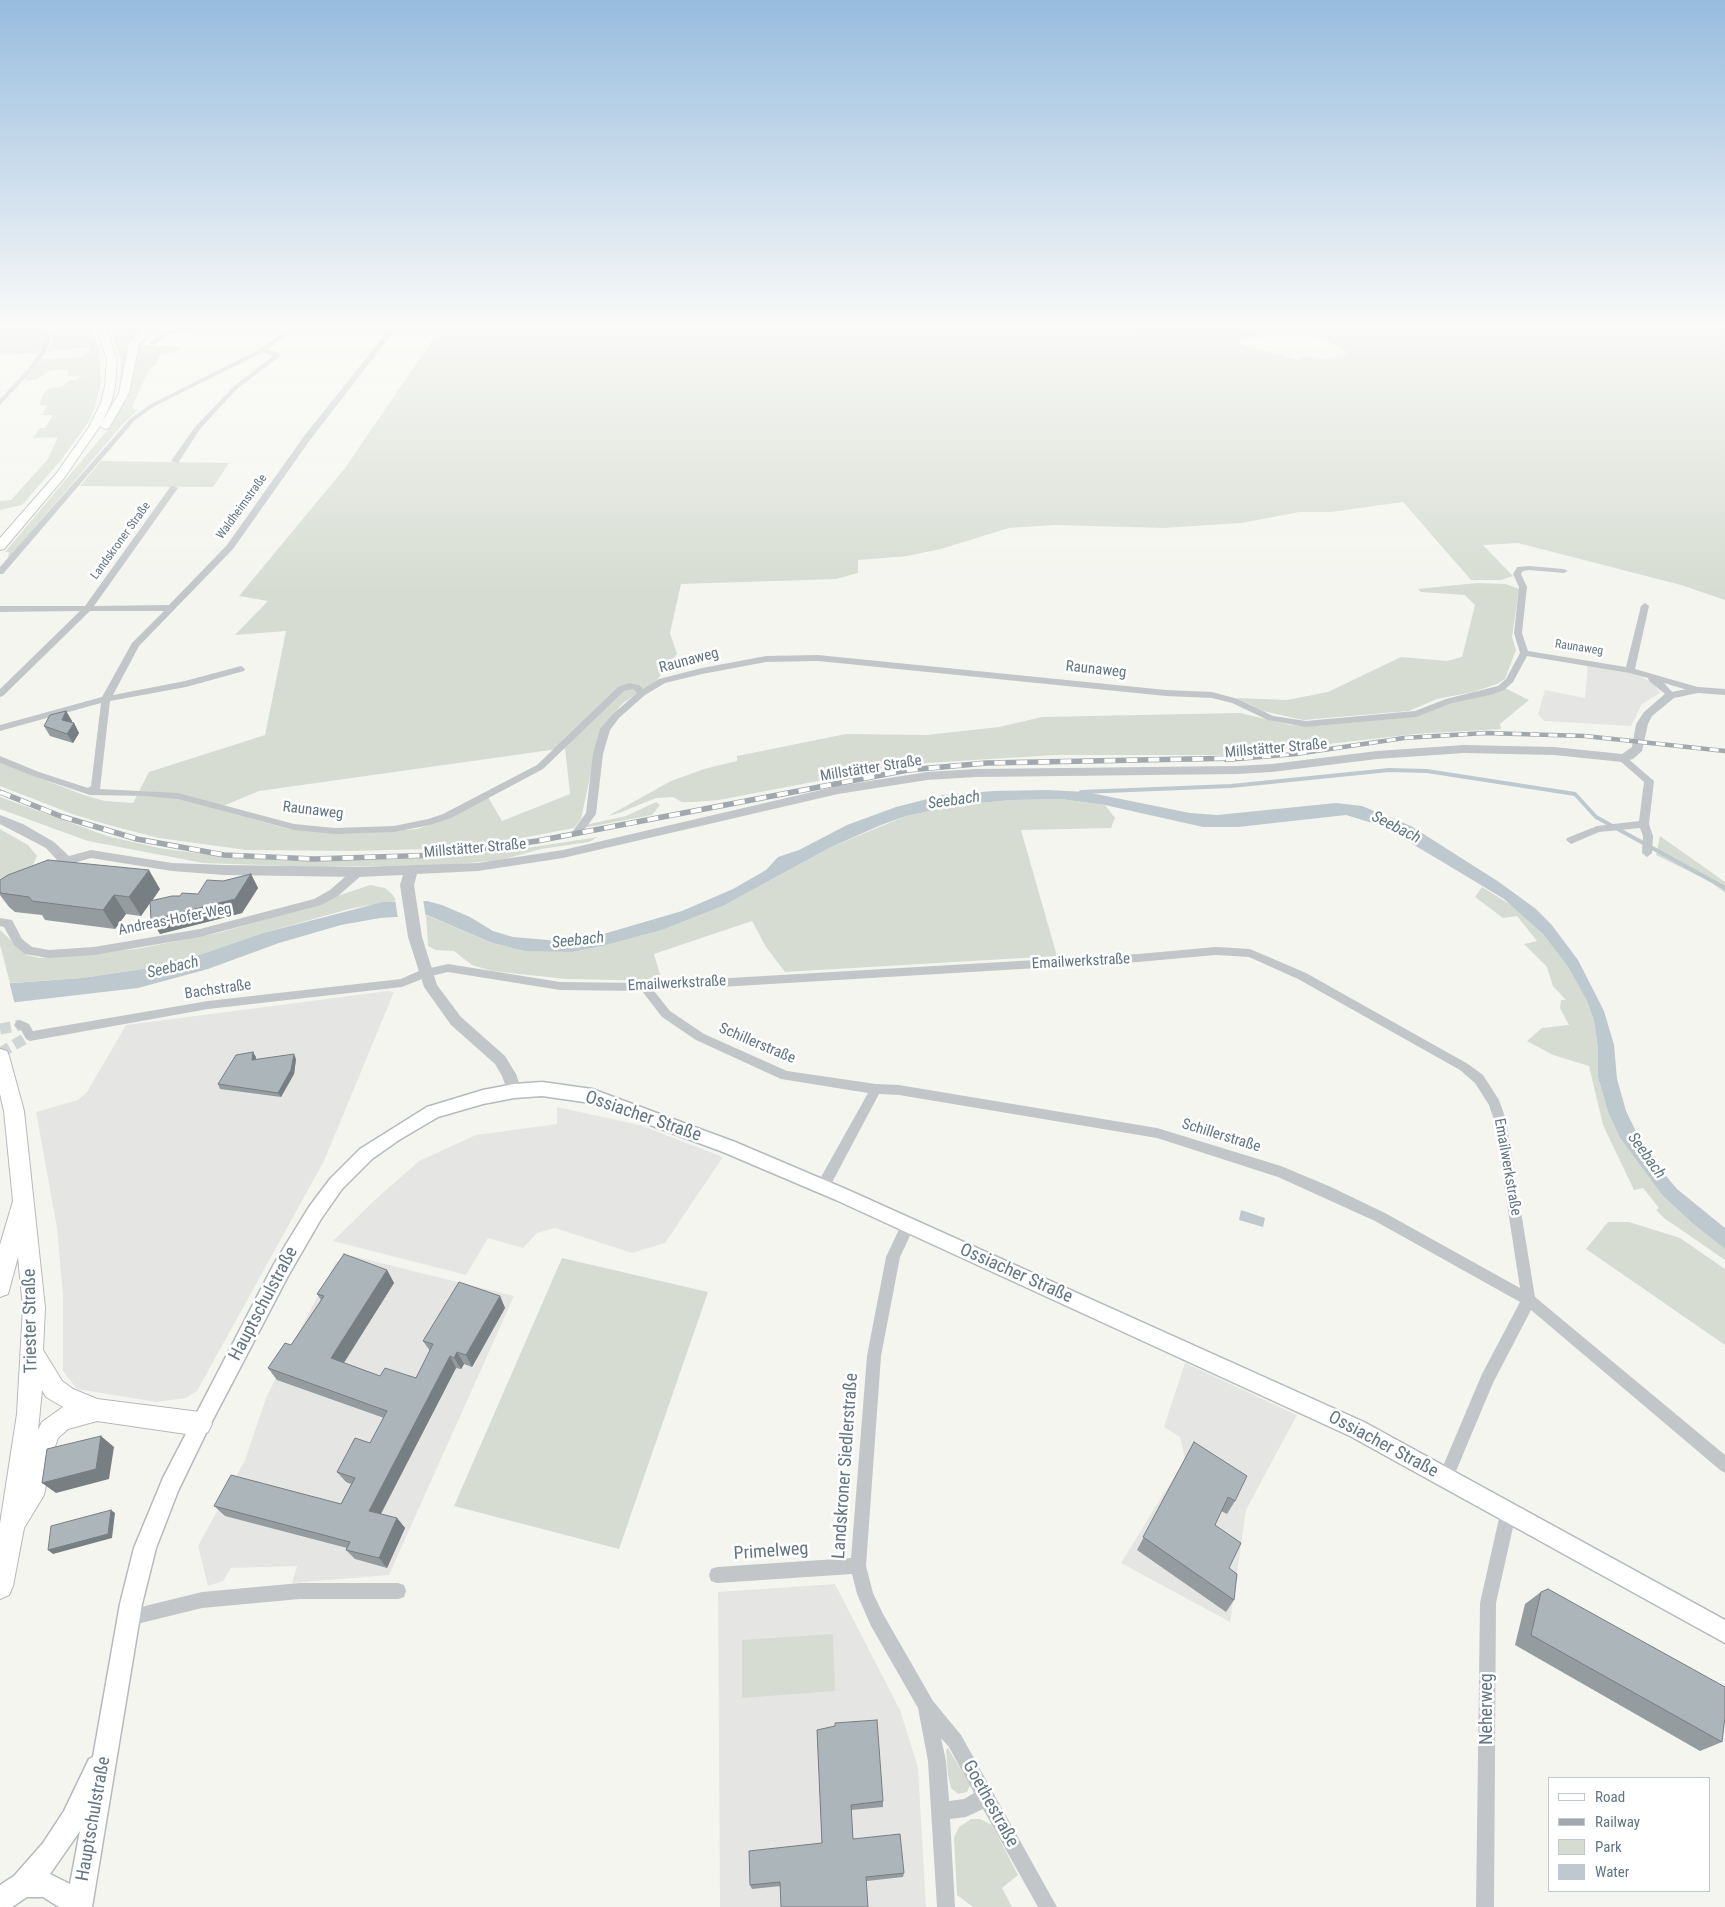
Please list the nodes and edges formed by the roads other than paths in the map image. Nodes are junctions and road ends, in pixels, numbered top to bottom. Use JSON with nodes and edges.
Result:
{"nodes":[{"id":1,"x":100,"y":415,"type":"edge"},
{"id":2,"x":112,"y":415,"type":"edge"},
{"id":3,"x":139,"y":415,"type":"edge"},
{"id":4,"x":209,"y":415,"type":"edge"},
{"id":5,"x":325,"y":415,"type":"edge"},
{"id":6,"x":86,"y":438,"type":"junction"},
{"id":7,"x":176,"y":461,"type":"dead end"},
{"id":8,"x":174,"y":488,"type":"dead end"},
{"id":9,"x":0,"y":546,"type":"edge"},
{"id":10,"x":1564,"y":571,"type":"dead end"},
{"id":11,"x":0,"y":572,"type":"edge"},
{"id":12,"x":1645,"y":606,"type":"dead end"},
{"id":13,"x":88,"y":608,"type":"junction"},
{"id":14,"x":169,"y":608,"type":"junction"},
{"id":15,"x":0,"y":609,"type":"edge"},
{"id":16,"x":1524,"y":653,"type":"junction"},
{"id":17,"x":241,"y":669,"type":"dead end"},
{"id":18,"x":1630,"y":670,"type":"junction"},
{"id":19,"x":1698,"y":690,"type":"junction"},
{"id":20,"x":1725,"y":692,"type":"edge"},
{"id":21,"x":642,"y":693,"type":"junction"},
{"id":22,"x":0,"y":694,"type":"edge"},
{"id":23,"x":1670,"y":696,"type":"junction"},
{"id":24,"x":106,"y":699,"type":"junction"},
{"id":25,"x":0,"y":728,"type":"edge"},
{"id":26,"x":1622,"y":758,"type":"junction"},
{"id":27,"x":0,"y":759,"type":"edge"},
{"id":28,"x":90,"y":792,"type":"junction"},
{"id":29,"x":0,"y":819,"type":"edge"},
{"id":30,"x":1644,"y":824,"type":"junction"},
{"id":31,"x":578,"y":830,"type":"dead end"},
{"id":32,"x":1571,"y":840,"type":"dead end"},
{"id":33,"x":1647,"y":853,"type":"dead end"},
{"id":34,"x":66,"y":860,"type":"junction"},
{"id":35,"x":411,"y":871,"type":"junction"},
{"id":36,"x":358,"y":872,"type":"junction"},
{"id":37,"x":37,"y":876,"type":"edge"},
{"id":38,"x":0,"y":922,"type":"edge"},
{"id":39,"x":425,"y":973,"type":"junction"},
{"id":40,"x":645,"y":987,"type":"junction"},
{"id":41,"x":20,"y":1024,"type":"dead end"},
{"id":42,"x":0,"y":1056,"type":"edge"},
{"id":43,"x":876,"y":1089,"type":"junction"},
{"id":44,"x":514,"y":1091,"type":"junction"},
{"id":45,"x":823,"y":1186,"type":"junction"},
{"id":46,"x":24,"y":1195,"type":"junction"},
{"id":47,"x":908,"y":1225,"type":"junction"},
{"id":48,"x":0,"y":1288,"type":"edge"},
{"id":49,"x":1528,"y":1300,"type":"junction"},
{"id":50,"x":33,"y":1354,"type":"junction"},
{"id":51,"x":98,"y":1410,"type":"junction"},
{"id":52,"x":200,"y":1424,"type":"junction"},
{"id":53,"x":1725,"y":1465,"type":"edge"},
{"id":54,"x":1446,"y":1478,"type":"junction"},
{"id":55,"x":1508,"y":1514,"type":"junction"},
{"id":56,"x":12,"y":1527,"type":"junction"},
{"id":57,"x":858,"y":1566,"type":"junction"},
{"id":58,"x":717,"y":1575,"type":"dead end"},
{"id":59,"x":0,"y":1586,"type":"edge"},
{"id":60,"x":398,"y":1591,"type":"dead end"},
{"id":61,"x":129,"y":1618,"type":"junction"},
{"id":62,"x":1725,"y":1632,"type":"edge"},
{"id":63,"x":926,"y":1705,"type":"junction"},
{"id":64,"x":109,"y":1730,"type":"junction"},
{"id":65,"x":986,"y":1797,"type":"junction"},
{"id":66,"x":940,"y":1811,"type":"junction"},
{"id":67,"x":23,"y":1885,"type":"junction"},
{"id":68,"x":0,"y":1900,"type":"edge"},
{"id":69,"x":73,"y":1907,"type":"edge"},
{"id":70,"x":78,"y":1907,"type":"edge"},
{"id":71,"x":946,"y":1907,"type":"edge"},
{"id":72,"x":1048,"y":1907,"type":"edge"},
{"id":73,"x":1485,"y":1907,"type":"edge"}],
"edges":[{"from":1,"to":6,"type":"main road"},
{"from":2,"to":6,"type":"main road"},
{"from":3,"to":11,"type":"street"},
{"from":4,"to":7,"type":"street"},
{"from":5,"to":14,"type":"street","name":"Waldheimstraße"},
{"from":6,"to":9,"type":"main road"},
{"from":8,"to":13,"type":"street","name":"Landskroner Straße"},
{"from":10,"to":16,"type":"street"},
{"from":12,"to":18,"type":"street"},
{"from":13,"to":14,"type":"street"},
{"from":13,"to":15,"type":"street"},
{"from":13,"to":22,"type":"street","name":"Landskroner Straße"},
{"from":14,"to":24,"type":"street","name":"Waldheimstraße"},
{"from":16,"to":18,"type":"street","name":"Raunaweg"},
{"from":16,"to":21,"type":"street","name":"Raunaweg"},
{"from":17,"to":24,"type":"street"},
{"from":18,"to":19,"type":"street","name":"Raunaweg"},
{"from":18,"to":23,"type":"street","name":"Raunaweg"},
{"from":19,"to":20,"type":"street"},
{"from":19,"to":23,"type":"street"},
{"from":21,"to":28,"type":"street","name":"Raunaweg"},
{"from":21,"to":31,"type":"street","name":"Raunaweg"},
{"from":23,"to":26,"type":"street"},
{"from":24,"to":25,"type":"street"},
{"from":24,"to":28,"type":"street","name":"Waldheimstraße"},
{"from":26,"to":30,"type":"street"},
{"from":26,"to":35,"type":"street","name":"Millstätter Straße"},
{"from":27,"to":28,"type":"street","name":"Raunaweg"},
{"from":29,"to":34,"type":"street"},
{"from":30,"to":32,"type":"street"},
{"from":30,"to":33,"type":"street"},
{"from":34,"to":36,"type":"street","name":"Millstätter Straße"},
{"from":34,"to":37,"type":"street","name":"Millstätter Straße"},
{"from":35,"to":36,"type":"street","name":"Millstätter Straße"},
{"from":35,"to":39,"type":"street"},
{"from":36,"to":38,"type":"street","name":"Andreas-Hofer-Weg"},
{"from":39,"to":40,"type":"street","name":"Emailwerkstraße"},
{"from":39,"to":41,"type":"street","name":"Bachstraße"},
{"from":39,"to":44,"type":"street"},
{"from":40,"to":43,"type":"street","name":"Schillerstraße"},
{"from":40,"to":49,"type":"street","name":"Emailwerkstraße"},
{"from":42,"to":46,"type":"main road","name":"Triester Straße"},
{"from":43,"to":45,"type":"street"},
{"from":43,"to":49,"type":"street","name":"Schillerstraße"},
{"from":44,"to":45,"type":"main road","name":"Ossiacher Straße"},
{"from":44,"to":52,"type":"main road","name":"Hauptschulstraße"},
{"from":45,"to":47,"type":"main road","name":"Ossiacher Straße"},
{"from":46,"to":48,"type":"main road"},
{"from":46,"to":50,"type":"main road","name":"Triester Straße"},
{"from":47,"to":54,"type":"main road","name":"Ossiacher Straße"},
{"from":47,"to":57,"type":"street","name":"Landskroner Siedlerstraße"},
{"from":49,"to":53,"type":"street"},
{"from":49,"to":54,"type":"street"},
{"from":50,"to":51,"type":"main road"},
{"from":50,"to":56,"type":"main road","name":"Triester Straße"},
{"from":51,"to":52,"type":"main road"},
{"from":51,"to":56,"type":"main road"},
{"from":52,"to":61,"type":"main road","name":"Hauptschulstraße"},
{"from":54,"to":55,"type":"main road","name":"Ossiacher Straße"},
{"from":55,"to":62,"type":"main road","name":"Ossiacher Straße"},
{"from":55,"to":73,"type":"street","name":"Neherweg"},
{"from":56,"to":59,"type":"main road","name":"Triester Straße"},
{"from":57,"to":58,"type":"street","name":"Primelweg"},
{"from":57,"to":63,"type":"street","name":"Landskroner Siedlerstraße"},
{"from":60,"to":61,"type":"street"},
{"from":61,"to":64,"type":"main road","name":"Hauptschulstraße"},
{"from":63,"to":65,"type":"street","name":"Goethestraße"},
{"from":63,"to":66,"type":"street","name":"Landskroner Siedlerstraße"},
{"from":64,"to":67,"type":"main road","name":"Hauptschulstraße"},
{"from":64,"to":70,"type":"main road","name":"Hauptschulstraße"},
{"from":65,"to":66,"type":"street"},
{"from":65,"to":72,"type":"street","name":"Goethestraße"},
{"from":66,"to":71,"type":"street","name":"Landskroner Siedlerstraße"},
{"from":67,"to":68,"type":"main road","name":"Hauptschulstraße"},
{"from":67,"to":69,"type":"main road"}]}
